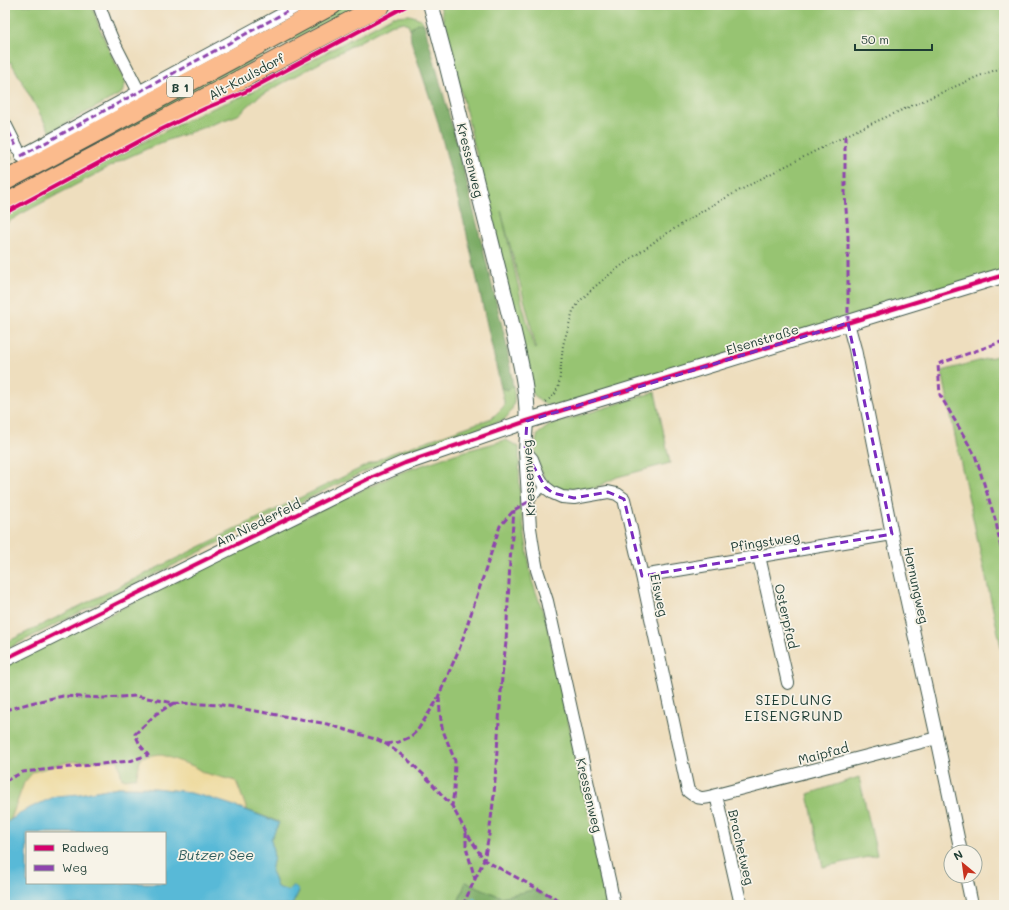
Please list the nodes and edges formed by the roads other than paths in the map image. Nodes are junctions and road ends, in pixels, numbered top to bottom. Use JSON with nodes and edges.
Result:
{"nodes":[{"id":1,"x":99,"y":5,"type":"edge"},
{"id":2,"x":299,"y":5,"type":"edge"},
{"id":3,"x":332,"y":5,"type":"edge"},
{"id":4,"x":381,"y":5,"type":"edge"},
{"id":5,"x":431,"y":5,"type":"edge"},
{"id":6,"x":143,"y":99,"type":"junction"},
{"id":7,"x":5,"y":124,"type":"edge"},
{"id":8,"x":26,"y":171,"type":"junction"},
{"id":9,"x":5,"y":181,"type":"edge"},
{"id":10,"x":5,"y":204,"type":"edge"},
{"id":11,"x":1004,"y":275,"type":"edge"},
{"id":12,"x":848,"y":323,"type":"junction"},
{"id":13,"x":527,"y":421,"type":"junction"},
{"id":14,"x":525,"y":451,"type":"junction"},
{"id":15,"x":545,"y":487,"type":"junction"},
{"id":16,"x":528,"y":502,"type":"junction"},
{"id":17,"x":892,"y":534,"type":"junction"},
{"id":18,"x":759,"y":556,"type":"junction"},
{"id":19,"x":642,"y":576,"type":"junction"},
{"id":20,"x":5,"y":658,"type":"edge"},
{"id":21,"x":788,"y":683,"type":"dead end"},
{"id":22,"x":937,"y":738,"type":"junction"},
{"id":23,"x":716,"y":795,"type":"junction"},
{"id":24,"x":959,"y":844,"type":"edge"},
{"id":25,"x":968,"y":884,"type":"edge"},
{"id":26,"x":614,"y":905,"type":"edge"},
{"id":27,"x":740,"y":905,"type":"edge"},
{"id":28,"x":972,"y":905,"type":"edge"}],
"edges":[{"from":1,"to":6,"type":"street"},
{"from":2,"to":6,"type":"street","name":"Alt-Kaulsdorf"},
{"from":3,"to":6,"type":"main road","name":"Alt-Kaulsdorf","number":"B 1"},
{"from":4,"to":8,"type":"main road","name":"Alt-Kaulsdorf","number":"B 1"},
{"from":5,"to":13,"type":"street","name":"Kressenweg"},
{"from":6,"to":8,"type":"main road","name":"Alt-Kaulsdorf","number":"B 1"},
{"from":7,"to":8,"type":"street"},
{"from":8,"to":9,"type":"main road","name":"Alt-Kaulsdorf","number":"B 1"},
{"from":8,"to":10,"type":"main road","name":"Alt-Kaulsdorf","number":"B 1"},
{"from":11,"to":12,"type":"street","name":"Elsenstraße"},
{"from":12,"to":13,"type":"street","name":"Elsenstraße"},
{"from":12,"to":17,"type":"street","name":"Hornungweg"},
{"from":13,"to":14,"type":"street","name":"Kressenweg"},
{"from":13,"to":20,"type":"street","name":"Am Niederfeld"},
{"from":14,"to":15,"type":"street"},
{"from":14,"to":16,"type":"street","name":"Kressenweg"},
{"from":15,"to":16,"type":"lane"},
{"from":15,"to":19,"type":"street","name":"Eisweg"},
{"from":16,"to":26,"type":"street","name":"Kressenweg"},
{"from":17,"to":18,"type":"street","name":"Pfingstweg"},
{"from":17,"to":22,"type":"street","name":"Hornungweg"},
{"from":18,"to":19,"type":"street","name":"Pfingstweg"},
{"from":18,"to":21,"type":"street","name":"Osterpfad"},
{"from":19,"to":23,"type":"street","name":"Eisweg"},
{"from":22,"to":23,"type":"street","name":"Maipfad"},
{"from":22,"to":24,"type":"street","name":"Hornungweg"},
{"from":23,"to":27,"type":"street","name":"Brachetweg"},
{"from":25,"to":28,"type":"street"}]}
